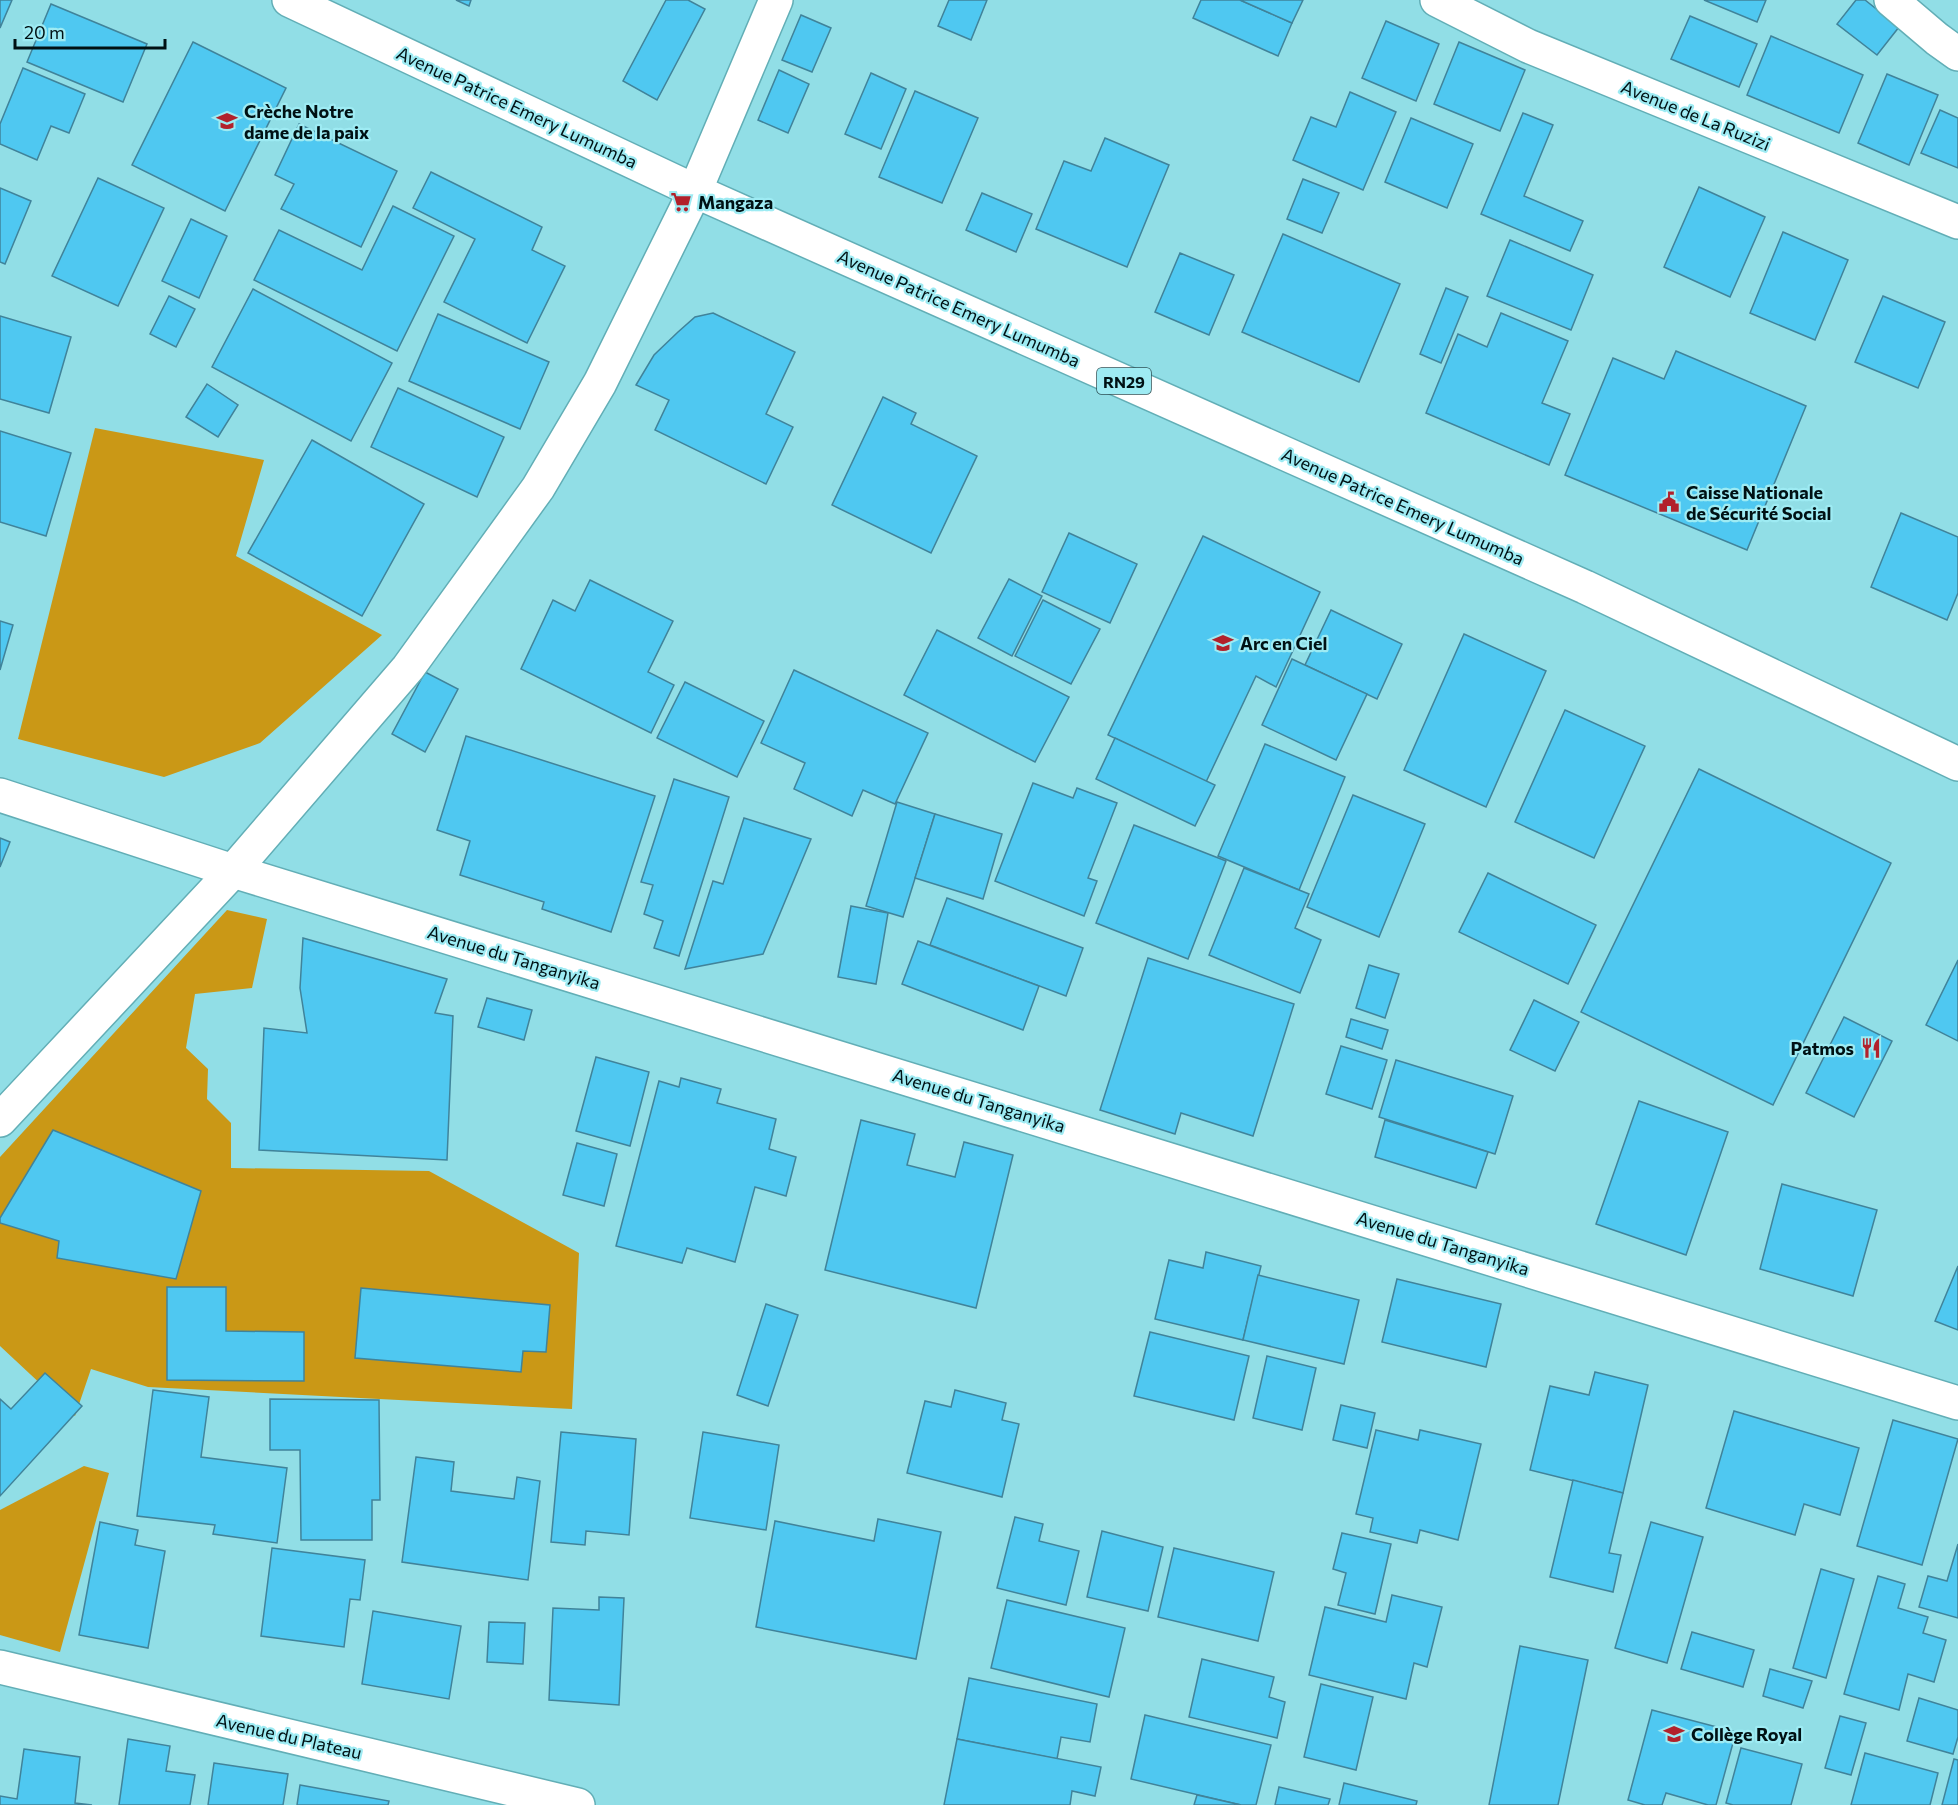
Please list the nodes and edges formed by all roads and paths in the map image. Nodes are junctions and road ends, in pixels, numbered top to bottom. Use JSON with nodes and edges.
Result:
{"nodes":[{"id":1,"x":289,"y":0,"type":"edge"},
{"id":2,"x":776,"y":0,"type":"edge"},
{"id":3,"x":1437,"y":0,"type":"edge"},
{"id":4,"x":1892,"y":0,"type":"edge"},
{"id":5,"x":1958,"y":54,"type":"edge"},
{"id":6,"x":695,"y":191,"type":"junction"},
{"id":7,"x":1958,"y":222,"type":"edge"},
{"id":8,"x":1958,"y":764,"type":"edge"},
{"id":9,"x":0,"y":795,"type":"edge"},
{"id":10,"x":233,"y":871,"type":"junction"},
{"id":11,"x":0,"y":1120,"type":"edge"},
{"id":12,"x":1958,"y":1403,"type":"edge"},
{"id":13,"x":0,"y":1667,"type":"edge"},
{"id":14,"x":578,"y":1805,"type":"edge"}],
"edges":[{"from":1,"to":6,"type":"street","name":"Avenue Patrice Emery Lumumba","number":"RN29"},
{"from":2,"to":6,"type":"street"},
{"from":3,"to":7,"type":"street","name":"Avenue de La Ruzizi"},
{"from":4,"to":5,"type":"street"},
{"from":6,"to":8,"type":"street","name":"Avenue Patrice Emery Lumumba","number":"RN29"},
{"from":6,"to":10,"type":"street"},
{"from":9,"to":10,"type":"street","name":"Avenue du Tanganyika"},
{"from":10,"to":11,"type":"street"},
{"from":10,"to":12,"type":"street","name":"Avenue du Tanganyika"},
{"from":13,"to":14,"type":"street","name":"Avenue du Plateau"}]}
